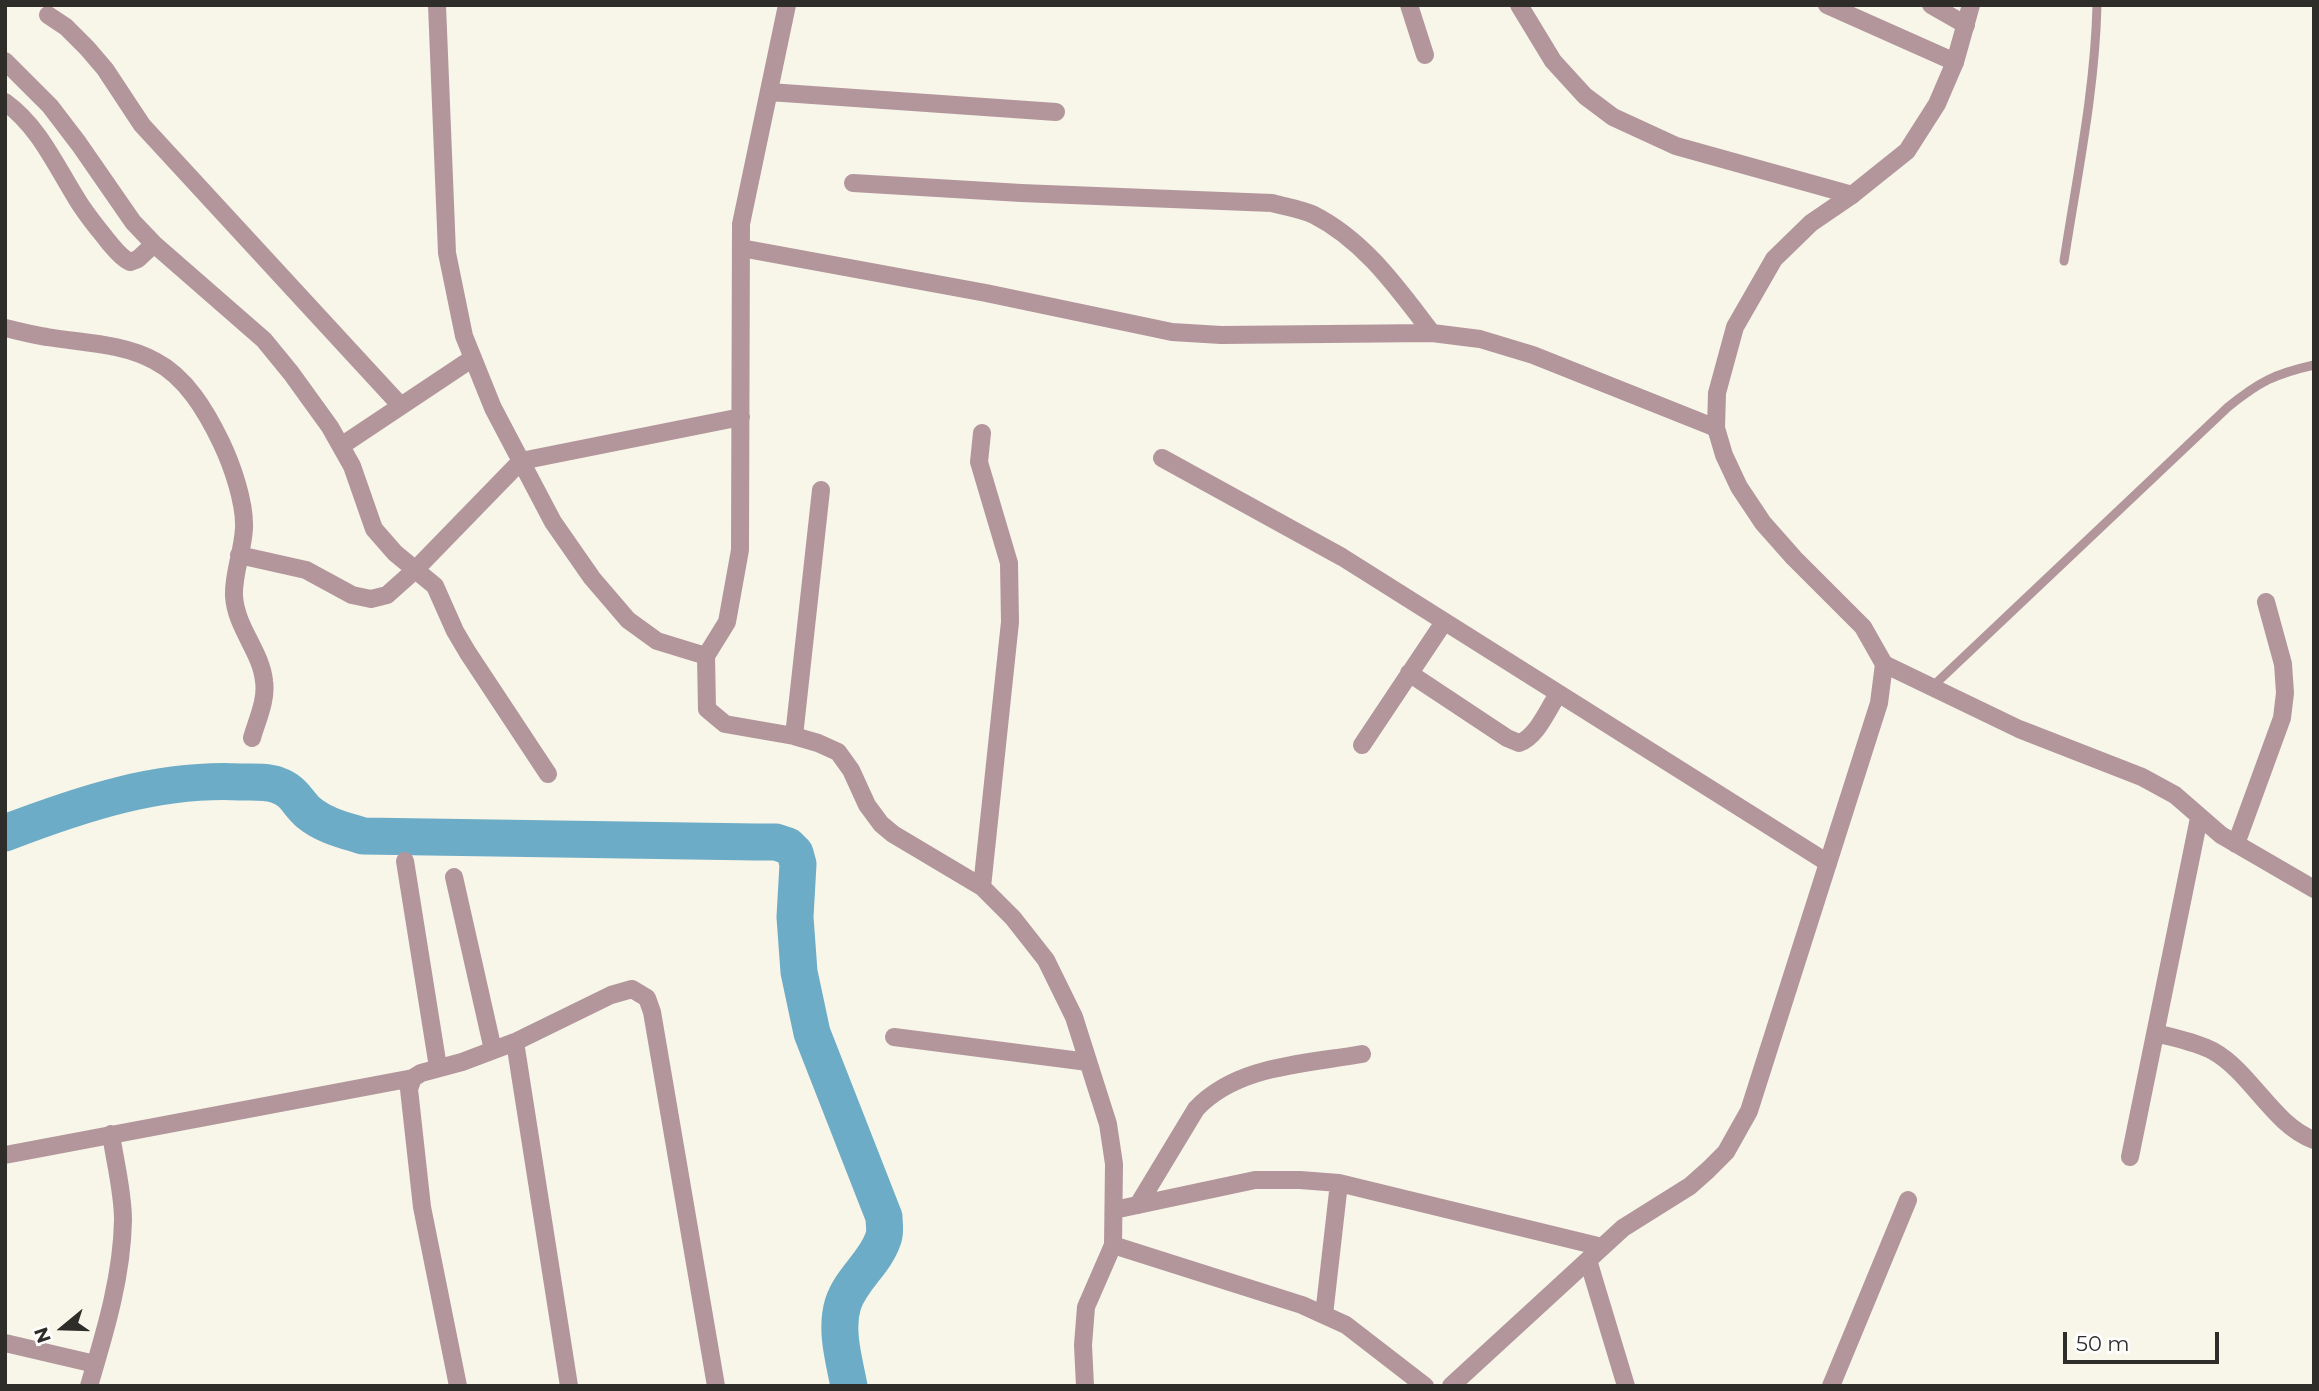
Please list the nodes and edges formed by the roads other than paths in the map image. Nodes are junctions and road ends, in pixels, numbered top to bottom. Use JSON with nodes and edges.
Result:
{"nodes":[{"id":1,"x":437,"y":5,"type":"edge"},
{"id":2,"x":787,"y":5,"type":"edge"},
{"id":3,"x":1409,"y":5,"type":"edge"},
{"id":4,"x":1519,"y":5,"type":"edge"},
{"id":5,"x":1827,"y":5,"type":"edge"},
{"id":6,"x":1931,"y":5,"type":"edge"},
{"id":7,"x":1971,"y":5,"type":"edge"},
{"id":8,"x":2097,"y":5,"type":"edge"},
{"id":9,"x":48,"y":15,"type":"dead end"},
{"id":10,"x":1966,"y":25,"type":"junction"},
{"id":11,"x":1425,"y":55,"type":"dead end"},
{"id":12,"x":5,"y":61,"type":"edge"},
{"id":13,"x":1955,"y":62,"type":"junction"},
{"id":14,"x":769,"y":92,"type":"junction"},
{"id":15,"x":5,"y":102,"type":"edge"},
{"id":16,"x":1056,"y":112,"type":"dead end"},
{"id":17,"x":853,"y":183,"type":"dead end"},
{"id":18,"x":1852,"y":195,"type":"junction"},
{"id":19,"x":154,"y":243,"type":"junction"},
{"id":20,"x":741,"y":248,"type":"junction"},
{"id":21,"x":2064,"y":261,"type":"dead end"},
{"id":22,"x":5,"y":328,"type":"edge"},
{"id":23,"x":1432,"y":334,"type":"junction"},
{"id":24,"x":473,"y":358,"type":"junction"},
{"id":25,"x":2314,"y":365,"type":"edge"},
{"id":26,"x":401,"y":406,"type":"junction"},
{"id":27,"x":741,"y":417,"type":"junction"},
{"id":28,"x":1716,"y":428,"type":"junction"},
{"id":29,"x":982,"y":433,"type":"dead end"},
{"id":30,"x":341,"y":446,"type":"junction"},
{"id":31,"x":1162,"y":458,"type":"dead end"},
{"id":32,"x":521,"y":461,"type":"junction"},
{"id":33,"x":821,"y":490,"type":"dead end"},
{"id":34,"x":239,"y":555,"type":"junction"},
{"id":35,"x":415,"y":570,"type":"junction"},
{"id":36,"x":2266,"y":602,"type":"dead end"},
{"id":37,"x":1444,"y":622,"type":"junction"},
{"id":38,"x":706,"y":656,"type":"junction"},
{"id":39,"x":1884,"y":664,"type":"junction"},
{"id":40,"x":1409,"y":673,"type":"junction"},
{"id":41,"x":1931,"y":687,"type":"junction"},
{"id":42,"x":1558,"y":694,"type":"junction"},
{"id":43,"x":794,"y":736,"type":"junction"},
{"id":44,"x":252,"y":738,"type":"dead end"},
{"id":45,"x":1362,"y":745,"type":"dead end"},
{"id":46,"x":548,"y":774,"type":"dead end"},
{"id":47,"x":2200,"y":818,"type":"junction"},
{"id":48,"x":2236,"y":844,"type":"junction"},
{"id":49,"x":405,"y":861,"type":"dead end"},
{"id":50,"x":1828,"y":863,"type":"junction"},
{"id":51,"x":454,"y":877,"type":"dead end"},
{"id":52,"x":982,"y":887,"type":"junction"},
{"id":53,"x":2314,"y":889,"type":"edge"},
{"id":54,"x":2156,"y":1033,"type":"junction"},
{"id":55,"x":894,"y":1037,"type":"dead end"},
{"id":56,"x":515,"y":1042,"type":"junction"},
{"id":57,"x":493,"y":1050,"type":"junction"},
{"id":58,"x":1362,"y":1054,"type":"dead end"},
{"id":59,"x":1088,"y":1062,"type":"junction"},
{"id":60,"x":438,"y":1067,"type":"junction"},
{"id":61,"x":413,"y":1078,"type":"junction"},
{"id":62,"x":2311,"y":1133,"type":"edge"},
{"id":63,"x":111,"y":1134,"type":"junction"},
{"id":64,"x":5,"y":1155,"type":"edge"},
{"id":65,"x":2130,"y":1157,"type":"dead end"},
{"id":66,"x":1339,"y":1184,"type":"junction"},
{"id":67,"x":1909,"y":1200,"type":"dead end"},
{"id":68,"x":1138,"y":1205,"type":"junction"},
{"id":69,"x":1114,"y":1210,"type":"junction"},
{"id":70,"x":1112,"y":1245,"type":"junction"},
{"id":71,"x":1602,"y":1247,"type":"junction"},
{"id":72,"x":1588,"y":1260,"type":"junction"},
{"id":73,"x":1324,"y":1315,"type":"junction"},
{"id":74,"x":5,"y":1343,"type":"edge"},
{"id":75,"x":96,"y":1364,"type":"junction"},
{"id":76,"x":89,"y":1386,"type":"edge"},
{"id":77,"x":458,"y":1386,"type":"edge"},
{"id":78,"x":569,"y":1386,"type":"edge"},
{"id":79,"x":716,"y":1386,"type":"edge"},
{"id":80,"x":1085,"y":1386,"type":"edge"},
{"id":81,"x":1425,"y":1386,"type":"edge"},
{"id":82,"x":1451,"y":1386,"type":"edge"},
{"id":83,"x":1626,"y":1386,"type":"edge"},
{"id":84,"x":1832,"y":1386,"type":"edge"}],
"edges":[{"from":1,"to":24,"type":"street"},
{"from":2,"to":14,"type":"street"},
{"from":3,"to":11,"type":"street"},
{"from":4,"to":18,"type":"street"},
{"from":5,"to":13,"type":"street"},
{"from":6,"to":10,"type":"street"},
{"from":7,"to":10,"type":"street"},
{"from":8,"to":21,"type":"lane"},
{"from":9,"to":26,"type":"street"},
{"from":10,"to":13,"type":"street"},
{"from":12,"to":19,"type":"street"},
{"from":13,"to":18,"type":"street"},
{"from":14,"to":16,"type":"street"},
{"from":14,"to":20,"type":"street"},
{"from":15,"to":19,"type":"street"},
{"from":17,"to":23,"type":"street"},
{"from":18,"to":28,"type":"street"},
{"from":19,"to":30,"type":"street"},
{"from":20,"to":23,"type":"street"},
{"from":20,"to":27,"type":"street"},
{"from":22,"to":34,"type":"street"},
{"from":23,"to":28,"type":"street"},
{"from":24,"to":26,"type":"street"},
{"from":24,"to":32,"type":"street"},
{"from":25,"to":41,"type":"lane"},
{"from":26,"to":30,"type":"street"},
{"from":27,"to":32,"type":"street"},
{"from":27,"to":38,"type":"street"},
{"from":28,"to":39,"type":"street"},
{"from":29,"to":52,"type":"street"},
{"from":30,"to":35,"type":"street"},
{"from":31,"to":37,"type":"street"},
{"from":32,"to":35,"type":"street"},
{"from":32,"to":38,"type":"street"},
{"from":33,"to":43,"type":"street"},
{"from":34,"to":35,"type":"street"},
{"from":34,"to":44,"type":"street"},
{"from":35,"to":46,"type":"street"},
{"from":36,"to":48,"type":"street"},
{"from":37,"to":40,"type":"street"},
{"from":37,"to":42,"type":"street"},
{"from":38,"to":43,"type":"street"},
{"from":39,"to":41,"type":"street"},
{"from":39,"to":50,"type":"street"},
{"from":40,"to":42,"type":"street"},
{"from":40,"to":45,"type":"street"},
{"from":41,"to":47,"type":"street"},
{"from":42,"to":50,"type":"street"},
{"from":43,"to":52,"type":"street"},
{"from":47,"to":48,"type":"street"},
{"from":47,"to":54,"type":"street"},
{"from":48,"to":53,"type":"street"},
{"from":49,"to":60,"type":"street"},
{"from":50,"to":71,"type":"street"},
{"from":51,"to":57,"type":"street"},
{"from":52,"to":59,"type":"street"},
{"from":54,"to":62,"type":"street"},
{"from":54,"to":65,"type":"street"},
{"from":55,"to":59,"type":"street"},
{"from":56,"to":57,"type":"street"},
{"from":56,"to":78,"type":"street"},
{"from":56,"to":79,"type":"street"},
{"from":57,"to":60,"type":"street"},
{"from":58,"to":68,"type":"street"},
{"from":59,"to":69,"type":"street"},
{"from":60,"to":61,"type":"street"},
{"from":61,"to":63,"type":"street"},
{"from":61,"to":77,"type":"street"},
{"from":63,"to":64,"type":"street"},
{"from":63,"to":75,"type":"street"},
{"from":66,"to":68,"type":"street"},
{"from":66,"to":71,"type":"street"},
{"from":66,"to":73,"type":"street"},
{"from":67,"to":84,"type":"street"},
{"from":68,"to":69,"type":"street"},
{"from":69,"to":70,"type":"street"},
{"from":70,"to":73,"type":"street"},
{"from":70,"to":80,"type":"street"},
{"from":71,"to":72,"type":"street"},
{"from":72,"to":82,"type":"street"},
{"from":72,"to":83,"type":"street"},
{"from":73,"to":81,"type":"street"},
{"from":74,"to":75,"type":"street"},
{"from":75,"to":76,"type":"street"}]}
